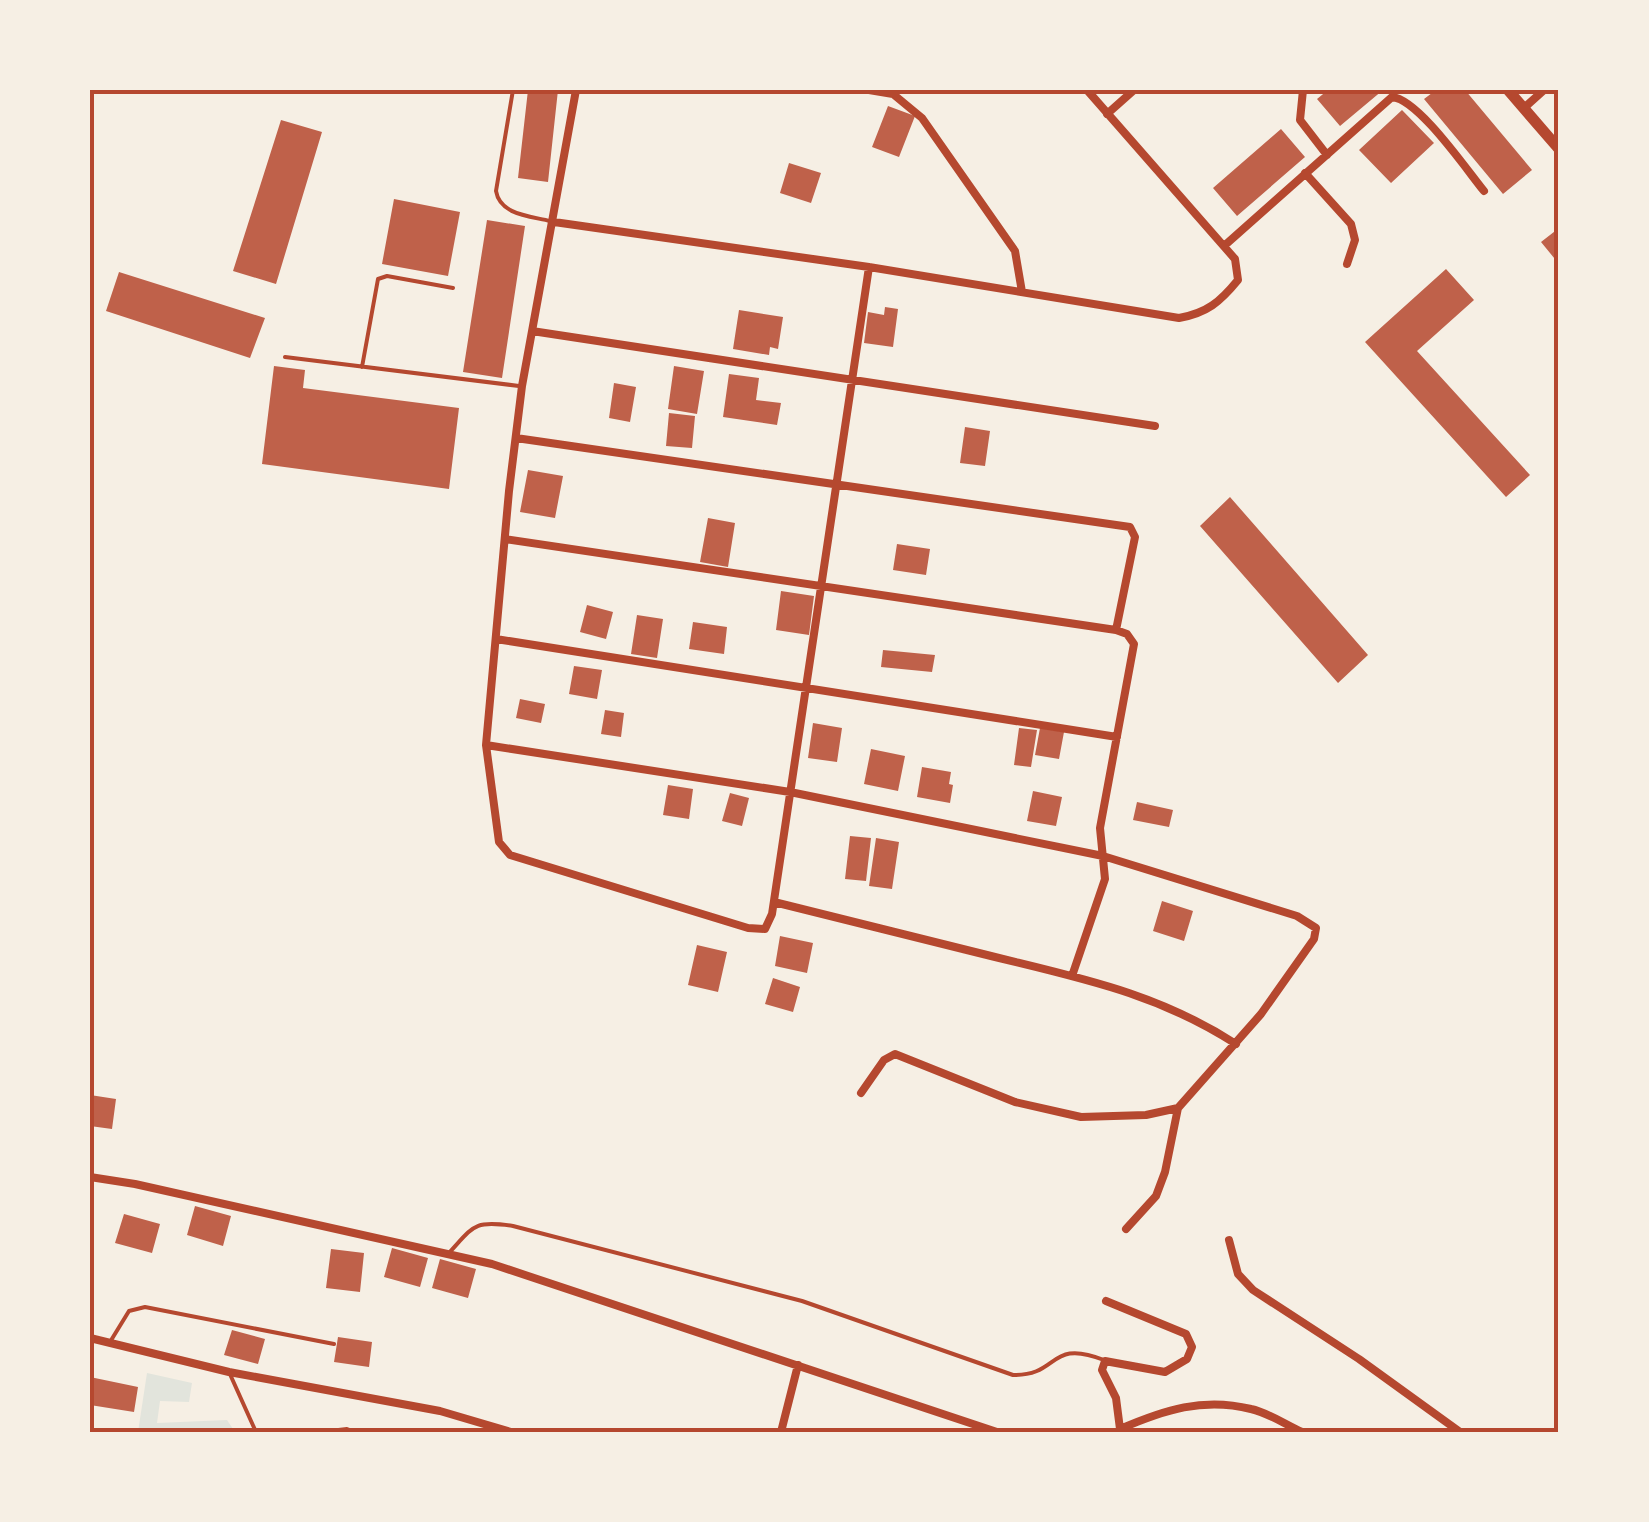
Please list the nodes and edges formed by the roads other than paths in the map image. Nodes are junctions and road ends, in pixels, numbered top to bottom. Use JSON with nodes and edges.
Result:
{"nodes":[{"id":1,"x":513,"y":90,"type":"edge"},
{"id":2,"x":576,"y":90,"type":"edge"},
{"id":3,"x":868,"y":90,"type":"edge"},
{"id":4,"x":1087,"y":90,"type":"edge"},
{"id":5,"x":1134,"y":90,"type":"edge"},
{"id":6,"x":1303,"y":90,"type":"edge"},
{"id":7,"x":1508,"y":90,"type":"edge"},
{"id":8,"x":1544,"y":90,"type":"edge"},
{"id":9,"x":894,"y":92,"type":"edge"},
{"id":10,"x":1524,"y":108,"type":"junction"},
{"id":11,"x":1107,"y":114,"type":"junction"},
{"id":12,"x":1559,"y":150,"type":"edge"},
{"id":13,"x":1327,"y":154,"type":"junction"},
{"id":14,"x":1306,"y":174,"type":"junction"},
{"id":15,"x":1484,"y":191,"type":"dead end"},
{"id":16,"x":554,"y":222,"type":"junction"},
{"id":17,"x":1224,"y":246,"type":"junction"},
{"id":18,"x":1348,"y":264,"type":"dead end"},
{"id":19,"x":870,"y":267,"type":"junction"},
{"id":20,"x":453,"y":288,"type":"dead end"},
{"id":21,"x":1022,"y":292,"type":"junction"},
{"id":22,"x":532,"y":331,"type":"junction"},
{"id":23,"x":285,"y":357,"type":"dead end"},
{"id":24,"x":362,"y":366,"type":"junction"},
{"id":25,"x":852,"y":381,"type":"junction"},
{"id":26,"x":522,"y":386,"type":"junction"},
{"id":27,"x":1156,"y":426,"type":"dead end"},
{"id":28,"x":516,"y":438,"type":"junction"},
{"id":29,"x":836,"y":485,"type":"junction"},
{"id":30,"x":505,"y":540,"type":"junction"},
{"id":31,"x":822,"y":586,"type":"junction"},
{"id":32,"x":1116,"y":630,"type":"junction"},
{"id":33,"x":496,"y":640,"type":"junction"},
{"id":34,"x":806,"y":688,"type":"junction"},
{"id":35,"x":1117,"y":737,"type":"junction"},
{"id":36,"x":486,"y":745,"type":"junction"},
{"id":37,"x":790,"y":792,"type":"junction"},
{"id":38,"x":1103,"y":856,"type":"junction"},
{"id":39,"x":774,"y":902,"type":"junction"},
{"id":40,"x":1072,"y":976,"type":"junction"},
{"id":41,"x":1236,"y":1044,"type":"junction"},
{"id":42,"x":861,"y":1093,"type":"dead end"},
{"id":43,"x":1178,"y":1108,"type":"junction"},
{"id":44,"x":90,"y":1177,"type":"edge"},
{"id":45,"x":1126,"y":1229,"type":"dead end"},
{"id":46,"x":1229,"y":1240,"type":"dead end"},
{"id":47,"x":448,"y":1254,"type":"junction"},
{"id":48,"x":1106,"y":1301,"type":"dead end"},
{"id":49,"x":90,"y":1338,"type":"edge"},
{"id":50,"x":110,"y":1342,"type":"junction"},
{"id":51,"x":334,"y":1344,"type":"dead end"},
{"id":52,"x":1105,"y":1361,"type":"junction"},
{"id":53,"x":798,"y":1365,"type":"junction"},
{"id":54,"x":229,"y":1372,"type":"junction"},
{"id":55,"x":1119,"y":1430,"type":"edge"},
{"id":56,"x":256,"y":1432,"type":"edge"},
{"id":57,"x":321,"y":1432,"type":"edge"},
{"id":58,"x":355,"y":1432,"type":"edge"},
{"id":59,"x":511,"y":1432,"type":"edge"},
{"id":60,"x":780,"y":1432,"type":"edge"},
{"id":61,"x":997,"y":1432,"type":"edge"},
{"id":62,"x":1302,"y":1432,"type":"edge"},
{"id":63,"x":1460,"y":1432,"type":"edge"}],
"edges":[{"from":1,"to":16,"type":"lane"},
{"from":2,"to":16,"type":"street"},
{"from":3,"to":9,"type":"street"},
{"from":4,"to":11,"type":"street"},
{"from":5,"to":11,"type":"street"},
{"from":6,"to":13,"type":"street"},
{"from":7,"to":10,"type":"main road"},
{"from":8,"to":10,"type":"street"},
{"from":9,"to":21,"type":"street"},
{"from":10,"to":12,"type":"main road"},
{"from":11,"to":17,"type":"street"},
{"from":13,"to":14,"type":"street"},
{"from":13,"to":15,"type":"street"},
{"from":14,"to":17,"type":"street"},
{"from":14,"to":18,"type":"street"},
{"from":16,"to":19,"type":"street"},
{"from":16,"to":22,"type":"street"},
{"from":17,"to":21,"type":"street"},
{"from":19,"to":21,"type":"street"},
{"from":19,"to":25,"type":"street"},
{"from":20,"to":24,"type":"lane"},
{"from":22,"to":25,"type":"street"},
{"from":22,"to":26,"type":"street"},
{"from":23,"to":24,"type":"lane"},
{"from":24,"to":26,"type":"lane"},
{"from":25,"to":27,"type":"street"},
{"from":25,"to":29,"type":"street"},
{"from":26,"to":28,"type":"street"},
{"from":28,"to":29,"type":"street"},
{"from":28,"to":30,"type":"street"},
{"from":29,"to":31,"type":"street"},
{"from":29,"to":32,"type":"street"},
{"from":30,"to":31,"type":"street"},
{"from":30,"to":33,"type":"street"},
{"from":31,"to":32,"type":"street"},
{"from":31,"to":34,"type":"street"},
{"from":32,"to":35,"type":"street"},
{"from":33,"to":34,"type":"street"},
{"from":33,"to":36,"type":"street"},
{"from":34,"to":35,"type":"street"},
{"from":34,"to":37,"type":"street"},
{"from":35,"to":38,"type":"street"},
{"from":36,"to":37,"type":"street"},
{"from":36,"to":39,"type":"street"},
{"from":37,"to":38,"type":"street"},
{"from":37,"to":39,"type":"street"},
{"from":38,"to":40,"type":"street"},
{"from":38,"to":41,"type":"street"},
{"from":39,"to":40,"type":"street"},
{"from":40,"to":41,"type":"street"},
{"from":41,"to":43,"type":"street"},
{"from":42,"to":43,"type":"street"},
{"from":43,"to":45,"type":"street"},
{"from":44,"to":47,"type":"street"},
{"from":46,"to":63,"type":"street"},
{"from":47,"to":52,"type":"lane"},
{"from":47,"to":53,"type":"street"},
{"from":48,"to":52,"type":"street"},
{"from":49,"to":50,"type":"street"},
{"from":50,"to":51,"type":"lane"},
{"from":50,"to":54,"type":"street"},
{"from":52,"to":55,"type":"street"},
{"from":53,"to":60,"type":"street"},
{"from":53,"to":61,"type":"street"},
{"from":54,"to":56,"type":"lane"},
{"from":54,"to":59,"type":"street"},
{"from":55,"to":62,"type":"street"},
{"from":57,"to":58,"type":"lane"}]}
